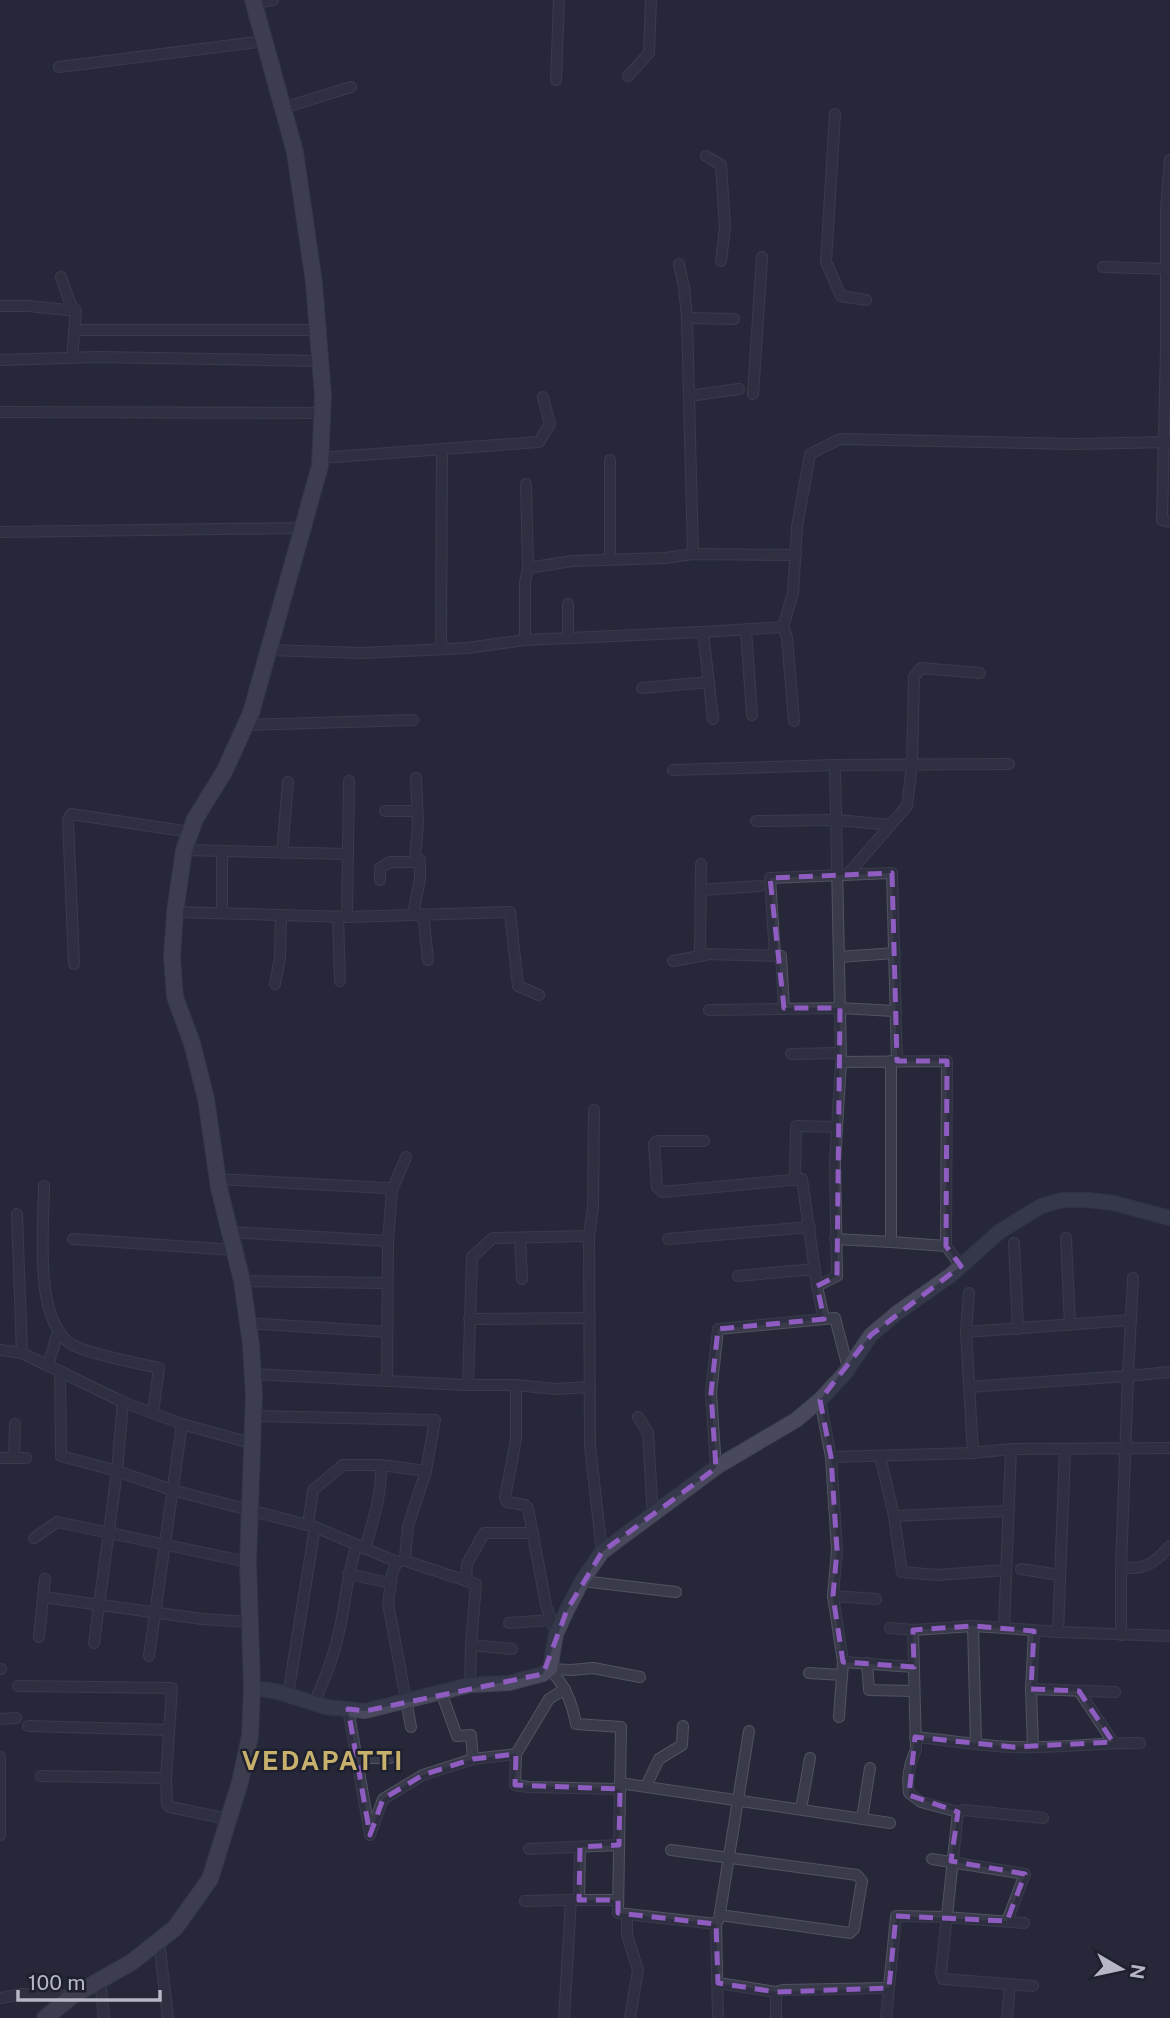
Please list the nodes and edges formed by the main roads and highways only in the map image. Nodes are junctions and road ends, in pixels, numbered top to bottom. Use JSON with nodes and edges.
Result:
{"nodes":[{"id":1,"x":254,"y":2,"type":"edge"},
{"id":2,"x":45,"y":2018,"type":"edge"}],
"edges":[{"from":1,"to":2,"type":"main road"}]}
